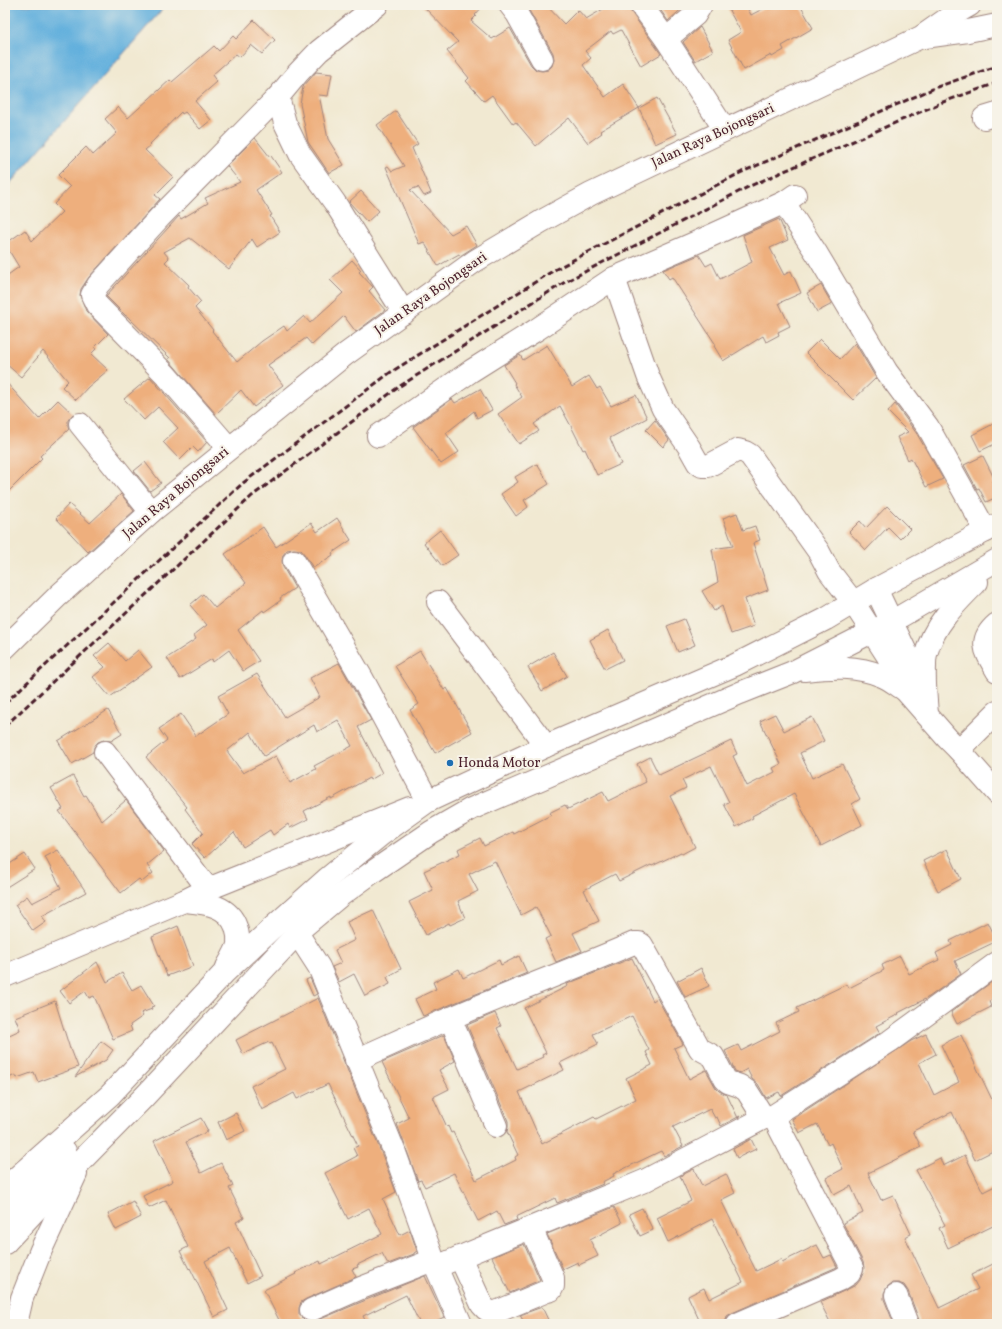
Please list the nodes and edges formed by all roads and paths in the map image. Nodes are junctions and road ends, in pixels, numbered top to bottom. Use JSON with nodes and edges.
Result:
{"nodes":[{"id":1,"x":377,"y":5,"type":"edge"},
{"id":2,"x":510,"y":5,"type":"edge"},
{"id":3,"x":641,"y":5,"type":"edge"},
{"id":4,"x":701,"y":5,"type":"edge"},
{"id":5,"x":970,"y":5,"type":"edge"},
{"id":6,"x":997,"y":25,"type":"edge"},
{"id":7,"x":921,"y":37,"type":"junction"},
{"id":8,"x":666,"y":39,"type":"junction"},
{"id":9,"x":542,"y":59,"type":"dead end"},
{"id":10,"x":278,"y":97,"type":"junction"},
{"id":11,"x":725,"y":130,"type":"junction"},
{"id":12,"x":614,"y":278,"type":"junction"},
{"id":13,"x":404,"y":313,"type":"junction"},
{"id":14,"x":80,"y":424,"type":"dead end"},
{"id":15,"x":378,"y":436,"type":"dead end"},
{"id":16,"x":229,"y":448,"type":"junction"},
{"id":17,"x":152,"y":512,"type":"junction"},
{"id":18,"x":991,"y":528,"type":"edge"},
{"id":19,"x":997,"y":560,"type":"edge"},
{"id":20,"x":294,"y":561,"type":"dead end"},
{"id":21,"x":997,"y":564,"type":"edge"},
{"id":22,"x":876,"y":589,"type":"junction"},
{"id":23,"x":438,"y":602,"type":"dead end"},
{"id":24,"x":853,"y":602,"type":"junction"},
{"id":25,"x":891,"y":622,"type":"junction"},
{"id":26,"x":997,"y":624,"type":"edge"},
{"id":27,"x":871,"y":632,"type":"junction"},
{"id":28,"x":5,"y":648,"type":"edge"},
{"id":29,"x":997,"y":671,"type":"edge"},
{"id":30,"x":793,"y":672,"type":"junction"},
{"id":31,"x":906,"y":690,"type":"junction"},
{"id":32,"x":997,"y":712,"type":"edge"},
{"id":33,"x":927,"y":715,"type":"junction"},
{"id":34,"x":546,"y":746,"type":"junction"},
{"id":35,"x":959,"y":750,"type":"junction"},
{"id":36,"x":105,"y":752,"type":"dead end"},
{"id":37,"x":997,"y":793,"type":"edge"},
{"id":38,"x":428,"y":801,"type":"junction"},
{"id":39,"x":208,"y":889,"type":"junction"},
{"id":40,"x":184,"y":901,"type":"junction"},
{"id":41,"x":297,"y":933,"type":"junction"},
{"id":42,"x":997,"y":963,"type":"edge"},
{"id":43,"x":224,"y":974,"type":"junction"},
{"id":44,"x":5,"y":976,"type":"edge"},
{"id":45,"x":450,"y":1018,"type":"junction"},
{"id":46,"x":356,"y":1060,"type":"junction"},
{"id":47,"x":110,"y":1095,"type":"junction"},
{"id":48,"x":768,"y":1117,"type":"junction"},
{"id":49,"x":496,"y":1126,"type":"dead end"},
{"id":50,"x":82,"y":1160,"type":"junction"},
{"id":51,"x":5,"y":1188,"type":"edge"},
{"id":52,"x":5,"y":1214,"type":"edge"},
{"id":53,"x":531,"y":1228,"type":"junction"},
{"id":54,"x":5,"y":1243,"type":"edge"},
{"id":55,"x":460,"y":1257,"type":"junction"},
{"id":56,"x":434,"y":1263,"type":"junction"},
{"id":57,"x":896,"y":1295,"type":"dead end"},
{"id":58,"x":311,"y":1310,"type":"dead end"},
{"id":59,"x":16,"y":1324,"type":"edge"},
{"id":60,"x":461,"y":1324,"type":"edge"},
{"id":61,"x":737,"y":1324,"type":"edge"},
{"id":62,"x":907,"y":1324,"type":"edge"}],
"edges":[{"from":1,"to":10,"type":"main road"},
{"from":2,"to":9,"type":"main road"},
{"from":3,"to":8,"type":"main road"},
{"from":4,"to":8,"type":"main road"},
{"from":5,"to":7,"type":"main road","name":"Jalan Raya Bojongsari"},
{"from":6,"to":7,"type":"main road","name":"Jalan Raya Bojongsari"},
{"from":7,"to":11,"type":"main road","name":"Jalan Raya Bojongsari"},
{"from":8,"to":11,"type":"main road"},
{"from":10,"to":13,"type":"main road"},
{"from":10,"to":16,"type":"main road"},
{"from":11,"to":13,"type":"main road","name":"Jalan Raya Bojongsari"},
{"from":12,"to":15,"type":"main road"},
{"from":12,"to":18,"type":"main road"},
{"from":12,"to":24,"type":"main road"},
{"from":13,"to":16,"type":"main road","name":"Jalan Raya Bojongsari"},
{"from":14,"to":17,"type":"main road"},
{"from":16,"to":17,"type":"main road","name":"Jalan Raya Bojongsari"},
{"from":17,"to":28,"type":"main road","name":"Jalan Raya Bojongsari"},
{"from":18,"to":22,"type":"main road"},
{"from":19,"to":25,"type":"main road"},
{"from":20,"to":38,"type":"main road"},
{"from":21,"to":33,"type":"main road"},
{"from":22,"to":24,"type":"main road"},
{"from":22,"to":25,"type":"main road"},
{"from":23,"to":34,"type":"main road"},
{"from":24,"to":27,"type":"main road"},
{"from":24,"to":34,"type":"main road"},
{"from":25,"to":27,"type":"main road"},
{"from":25,"to":33,"type":"main road"},
{"from":26,"to":29,"type":"main road"},
{"from":27,"to":30,"type":"main road"},
{"from":27,"to":31,"type":"main road"},
{"from":30,"to":31,"type":"main road"},
{"from":30,"to":41,"type":"main road"},
{"from":31,"to":33,"type":"main road"},
{"from":32,"to":35,"type":"main road"},
{"from":33,"to":35,"type":"main road"},
{"from":34,"to":38,"type":"main road"},
{"from":35,"to":37,"type":"main road"},
{"from":36,"to":39,"type":"main road"},
{"from":38,"to":39,"type":"main road"},
{"from":38,"to":43,"type":"main road"},
{"from":39,"to":40,"type":"main road"},
{"from":40,"to":43,"type":"main road"},
{"from":40,"to":44,"type":"main road"},
{"from":41,"to":46,"type":"main road"},
{"from":41,"to":50,"type":"main road"},
{"from":42,"to":48,"type":"main road"},
{"from":43,"to":47,"type":"main road"},
{"from":45,"to":46,"type":"main road"},
{"from":45,"to":48,"type":"main road"},
{"from":45,"to":49,"type":"main road"},
{"from":46,"to":56,"type":"main road"},
{"from":47,"to":51,"type":"main road"},
{"from":47,"to":52,"type":"main road"},
{"from":48,"to":53,"type":"main road"},
{"from":48,"to":61,"type":"main road"},
{"from":50,"to":54,"type":"main road"},
{"from":50,"to":59,"type":"main road"},
{"from":53,"to":55,"type":"main road"},
{"from":53,"to":55,"type":"main road"},
{"from":55,"to":56,"type":"main road"},
{"from":56,"to":58,"type":"main road"},
{"from":56,"to":60,"type":"main road"},
{"from":57,"to":62,"type":"main road"}]}
